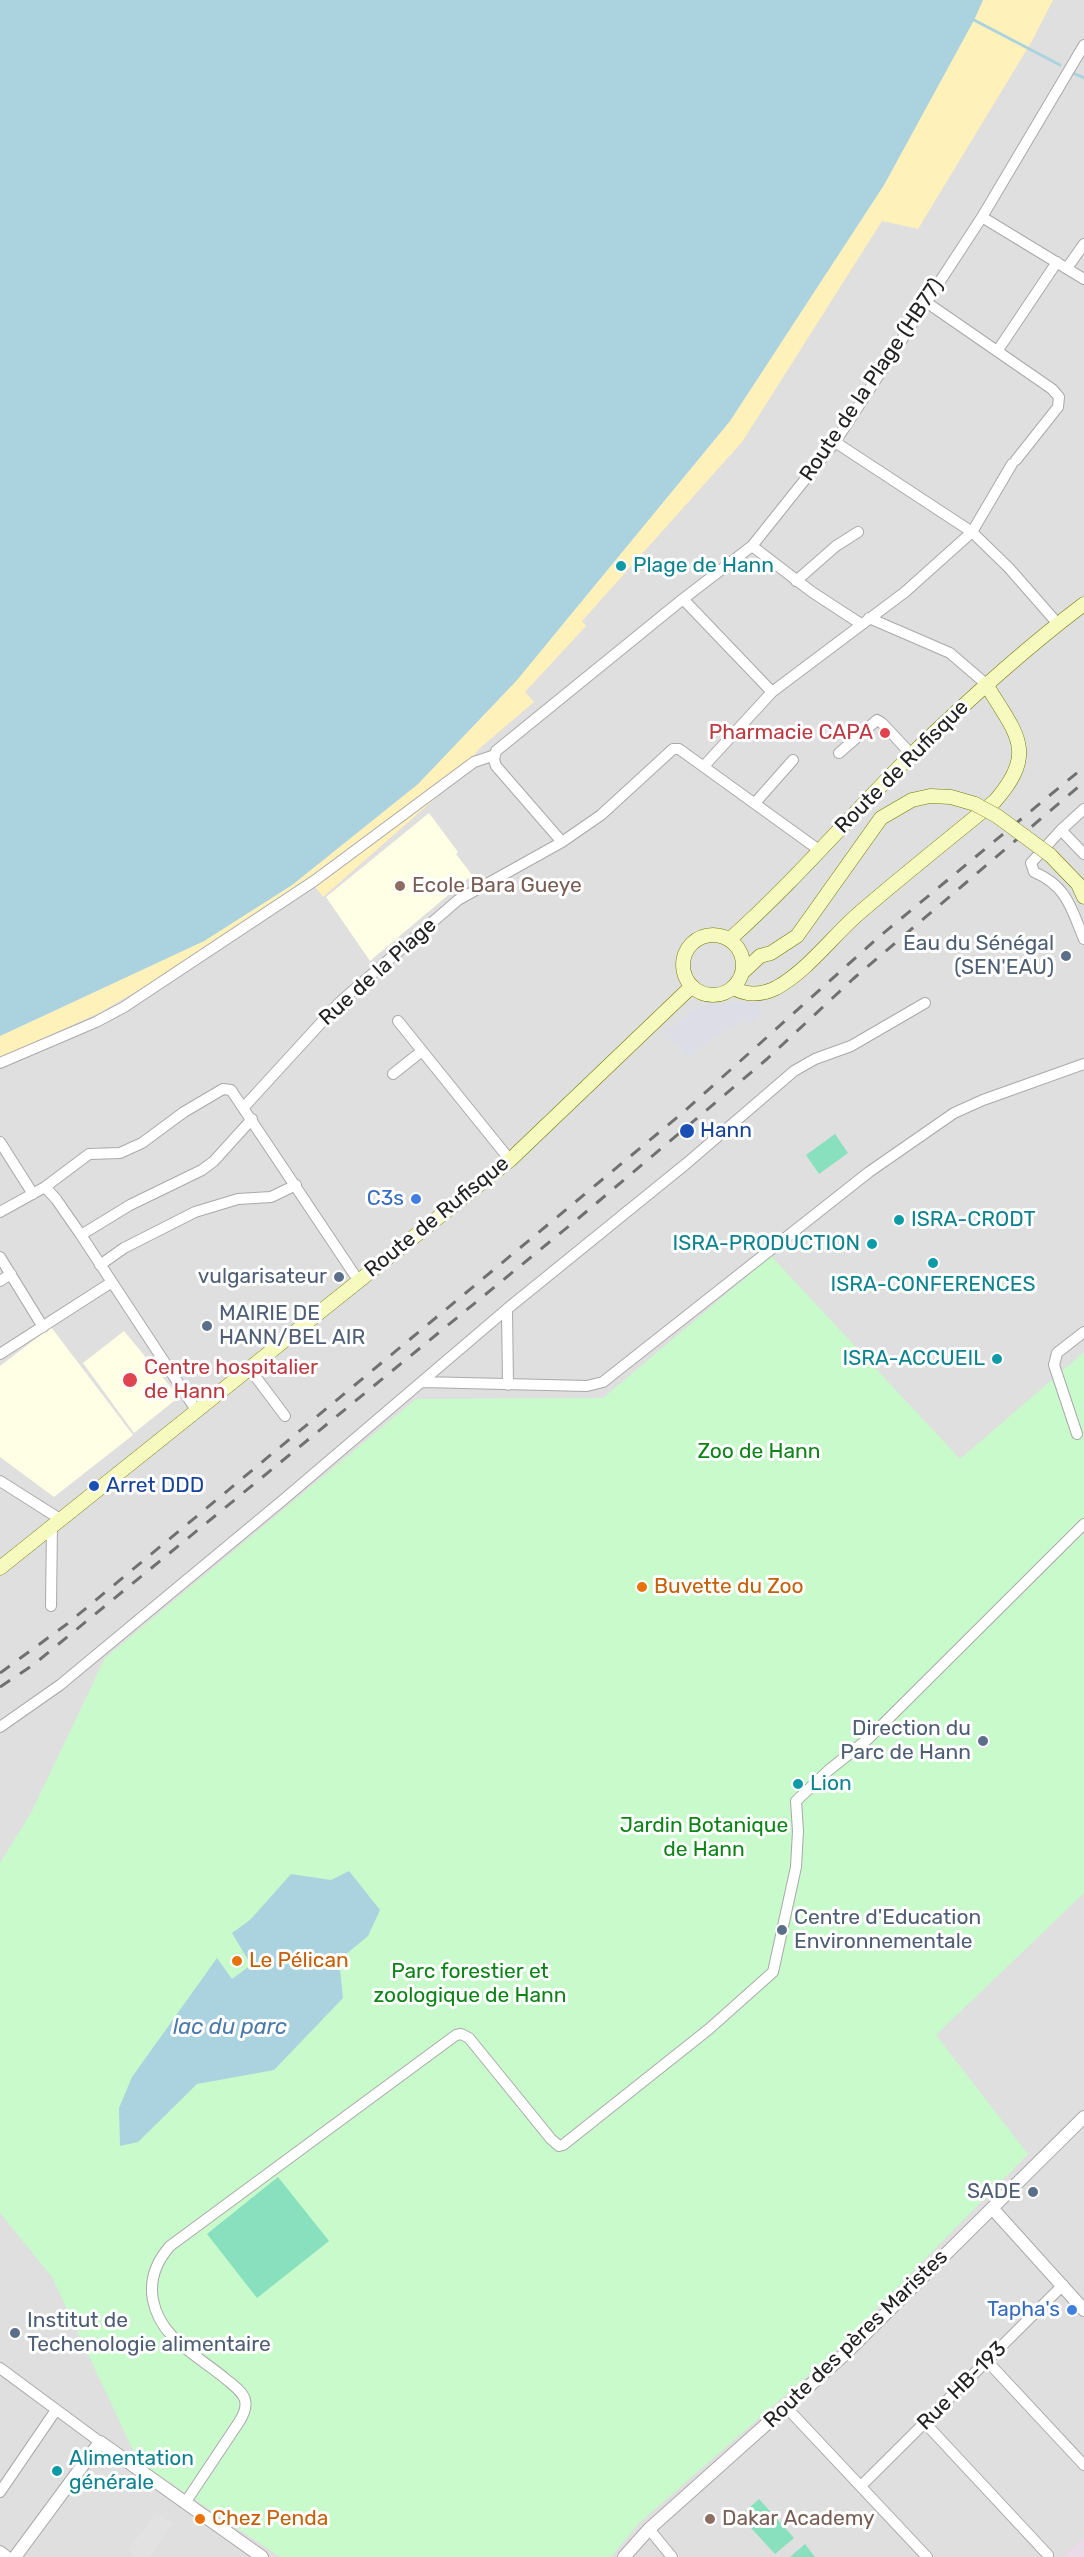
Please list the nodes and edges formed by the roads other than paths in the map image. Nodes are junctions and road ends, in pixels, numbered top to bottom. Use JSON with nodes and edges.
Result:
{"nodes":[{"id":1,"x":1084,"y":45,"type":"edge"},
{"id":2,"x":982,"y":217,"type":"junction"},
{"id":3,"x":1084,"y":244,"type":"edge"},
{"id":4,"x":1057,"y":262,"type":"junction"},
{"id":5,"x":1067,"y":268,"type":"junction"},
{"id":6,"x":1084,"y":279,"type":"edge"},
{"id":7,"x":926,"y":302,"type":"junction"},
{"id":8,"x":998,"y":350,"type":"junction"},
{"id":9,"x":835,"y":442,"type":"junction"},
{"id":10,"x":972,"y":531,"type":"junction"},
{"id":11,"x":858,"y":532,"type":"dead end"},
{"id":12,"x":752,"y":546,"type":"junction"},
{"id":13,"x":796,"y":580,"type":"junction"},
{"id":14,"x":684,"y":599,"type":"junction"},
{"id":15,"x":1084,"y":604,"type":"edge"},
{"id":16,"x":865,"y":621,"type":"junction"},
{"id":17,"x":1058,"y":624,"type":"junction"},
{"id":18,"x":986,"y":684,"type":"junction"},
{"id":19,"x":772,"y":692,"type":"junction"},
{"id":20,"x":839,"y":753,"type":"dead end"},
{"id":21,"x":495,"y":755,"type":"junction"},
{"id":22,"x":912,"y":755,"type":"junction"},
{"id":23,"x":793,"y":760,"type":"dead end"},
{"id":24,"x":704,"y":766,"type":"junction"},
{"id":25,"x":755,"y":803,"type":"junction"},
{"id":26,"x":1084,"y":809,"type":"edge"},
{"id":27,"x":1084,"y":821,"type":"edge"},
{"id":28,"x":1061,"y":830,"type":"junction"},
{"id":29,"x":562,"y":842,"type":"junction"},
{"id":30,"x":819,"y":850,"type":"junction"},
{"id":31,"x":1084,"y":854,"type":"edge"},
{"id":32,"x":1084,"y":897,"type":"edge"},
{"id":33,"x":730,"y":939,"type":"junction"},
{"id":34,"x":1084,"y":939,"type":"edge"},
{"id":35,"x":740,"y":951,"type":"junction"},
{"id":36,"x":760,"y":956,"type":"junction"},
{"id":37,"x":743,"y":972,"type":"junction"},
{"id":38,"x":692,"y":986,"type":"junction"},
{"id":39,"x":733,"y":987,"type":"junction"},
{"id":40,"x":925,"y":1004,"type":"dead end"},
{"id":41,"x":398,"y":1021,"type":"dead end"},
{"id":42,"x":422,"y":1051,"type":"junction"},
{"id":43,"x":0,"y":1063,"type":"edge"},
{"id":44,"x":1084,"y":1064,"type":"edge"},
{"id":45,"x":393,"y":1074,"type":"dead end"},
{"id":46,"x":244,"y":1107,"type":"junction"},
{"id":47,"x":252,"y":1119,"type":"junction"},
{"id":48,"x":0,"y":1142,"type":"edge"},
{"id":49,"x":510,"y":1160,"type":"junction"},
{"id":50,"x":296,"y":1185,"type":"junction"},
{"id":51,"x":45,"y":1187,"type":"junction"},
{"id":52,"x":33,"y":1194,"type":"junction"},
{"id":53,"x":0,"y":1212,"type":"edge"},
{"id":54,"x":81,"y":1235,"type":"junction"},
{"id":55,"x":0,"y":1257,"type":"edge"},
{"id":56,"x":100,"y":1265,"type":"junction"},
{"id":57,"x":11,"y":1274,"type":"junction"},
{"id":58,"x":358,"y":1280,"type":"junction"},
{"id":59,"x":0,"y":1281,"type":"edge"},
{"id":60,"x":112,"y":1282,"type":"junction"},
{"id":61,"x":507,"y":1309,"type":"junction"},
{"id":62,"x":43,"y":1327,"type":"junction"},
{"id":63,"x":1084,"y":1332,"type":"edge"},
{"id":64,"x":0,"y":1354,"type":"edge"},
{"id":65,"x":249,"y":1368,"type":"junction"},
{"id":66,"x":422,"y":1382,"type":"junction"},
{"id":67,"x":508,"y":1385,"type":"junction"},
{"id":68,"x":196,"y":1410,"type":"junction"},
{"id":69,"x":285,"y":1416,"type":"dead end"},
{"id":70,"x":1077,"y":1434,"type":"dead end"},
{"id":71,"x":0,"y":1481,"type":"edge"},
{"id":72,"x":56,"y":1522,"type":"junction"},
{"id":73,"x":1084,"y":1524,"type":"edge"},
{"id":74,"x":0,"y":1568,"type":"edge"},
{"id":75,"x":51,"y":1605,"type":"dead end"},
{"id":76,"x":0,"y":1727,"type":"edge"},
{"id":77,"x":1084,"y":2117,"type":"edge"},
{"id":78,"x":992,"y":2208,"type":"junction"},
{"id":79,"x":1063,"y":2285,"type":"junction"},
{"id":80,"x":1084,"y":2310,"type":"edge"},
{"id":81,"x":987,"y":2361,"type":"junction"},
{"id":82,"x":2,"y":2372,"type":"edge"},
{"id":83,"x":786,"y":2407,"type":"junction"},
{"id":84,"x":56,"y":2410,"type":"junction"},
{"id":85,"x":925,"y":2422,"type":"junction"},
{"id":86,"x":100,"y":2442,"type":"junction"},
{"id":87,"x":1084,"y":2465,"type":"edge"},
{"id":88,"x":2,"y":2486,"type":"edge"},
{"id":89,"x":861,"y":2486,"type":"junction"},
{"id":90,"x":184,"y":2503,"type":"junction"},
{"id":91,"x":649,"y":2529,"type":"junction"},
{"id":92,"x":0,"y":2551,"type":"edge"},
{"id":93,"x":1048,"y":2555,"type":"dead end"},
{"id":94,"x":8,"y":2557,"type":"edge"},
{"id":95,"x":15,"y":2557,"type":"edge"},
{"id":96,"x":262,"y":2557,"type":"edge"},
{"id":97,"x":624,"y":2557,"type":"edge"},
{"id":98,"x":672,"y":2557,"type":"edge"},
{"id":99,"x":927,"y":2557,"type":"edge"}],
"edges":[{"from":1,"to":2,"type":"street","name":"Route de la Plage (HB77)"},
{"from":2,"to":4,"type":"street"},
{"from":2,"to":7,"type":"street","name":"Route de la Plage (HB77)"},
{"from":3,"to":5,"type":"street"},
{"from":4,"to":5,"type":"street"},
{"from":4,"to":8,"type":"street"},
{"from":5,"to":6,"type":"street"},
{"from":7,"to":8,"type":"street"},
{"from":7,"to":9,"type":"street","name":"Route de la Plage (HB77)"},
{"from":8,"to":10,"type":"street"},
{"from":9,"to":10,"type":"street"},
{"from":9,"to":12,"type":"street","name":"Route de la Plage (HB77)"},
{"from":10,"to":16,"type":"street"},
{"from":10,"to":17,"type":"street"},
{"from":11,"to":13,"type":"street"},
{"from":12,"to":13,"type":"street"},
{"from":12,"to":14,"type":"street","name":"Route de la Plage (HB77)"},
{"from":13,"to":16,"type":"street"},
{"from":14,"to":19,"type":"street"},
{"from":14,"to":21,"type":"street","name":"Route de la Plage (HB77)"},
{"from":15,"to":17,"type":"main road","name":"Route de Rufisque"},
{"from":16,"to":18,"type":"street"},
{"from":16,"to":19,"type":"street"},
{"from":17,"to":18,"type":"main road","name":"Route de Rufisque"},
{"from":18,"to":22,"type":"main road","name":"Route de Rufisque"},
{"from":18,"to":39,"type":"main road"},
{"from":19,"to":24,"type":"street"},
{"from":20,"to":22,"type":"street"},
{"from":21,"to":29,"type":"street"},
{"from":21,"to":43,"type":"street"},
{"from":22,"to":30,"type":"main road","name":"Route de Rufisque"},
{"from":23,"to":25,"type":"street"},
{"from":24,"to":25,"type":"street"},
{"from":24,"to":29,"type":"street","name":"Rue de la Plage"},
{"from":25,"to":30,"type":"street"},
{"from":26,"to":28,"type":"street"},
{"from":27,"to":28,"type":"street"},
{"from":28,"to":31,"type":"street"},
{"from":28,"to":34,"type":"street"},
{"from":29,"to":46,"type":"street","name":"Rue de la Plage"},
{"from":30,"to":33,"type":"main road","name":"Route de Rufisque"},
{"from":32,"to":36,"type":"main road","bridge":true},
{"from":33,"to":35,"type":"main road"},
{"from":33,"to":38,"type":"main road"},
{"from":35,"to":36,"type":"main road"},
{"from":35,"to":37,"type":"main road"},
{"from":36,"to":37,"type":"main road"},
{"from":37,"to":39,"type":"main road"},
{"from":38,"to":39,"type":"main road"},
{"from":38,"to":49,"type":"main road","name":"Route de Rufisque"},
{"from":40,"to":61,"type":"street"},
{"from":41,"to":42,"type":"street"},
{"from":42,"to":45,"type":"street"},
{"from":42,"to":49,"type":"street"},
{"from":44,"to":67,"type":"street"},
{"from":46,"to":47,"type":"street"},
{"from":46,"to":51,"type":"street"},
{"from":47,"to":50,"type":"street"},
{"from":47,"to":54,"type":"street"},
{"from":48,"to":52,"type":"street"},
{"from":49,"to":58,"type":"main road","name":"Route de Rufisque"},
{"from":50,"to":56,"type":"street"},
{"from":50,"to":58,"type":"street"},
{"from":51,"to":52,"type":"street"},
{"from":51,"to":54,"type":"street"},
{"from":52,"to":53,"type":"street"},
{"from":54,"to":56,"type":"street"},
{"from":55,"to":57,"type":"street"},
{"from":56,"to":60,"type":"street"},
{"from":57,"to":59,"type":"street"},
{"from":57,"to":62,"type":"street"},
{"from":58,"to":65,"type":"main road","name":"Route de Rufisque"},
{"from":60,"to":62,"type":"street"},
{"from":60,"to":68,"type":"street"},
{"from":61,"to":66,"type":"street"},
{"from":61,"to":67,"type":"street"},
{"from":62,"to":64,"type":"street"},
{"from":63,"to":70,"type":"street"},
{"from":65,"to":68,"type":"main road","name":"Route de Rufisque"},
{"from":65,"to":69,"type":"street"},
{"from":66,"to":67,"type":"street"},
{"from":66,"to":76,"type":"street"},
{"from":68,"to":72,"type":"main road","name":"Route de Rufisque"},
{"from":71,"to":72,"type":"street"},
{"from":72,"to":74,"type":"main road","name":"Route de Rufisque"},
{"from":72,"to":75,"type":"street"},
{"from":73,"to":90,"type":"street"},
{"from":77,"to":78,"type":"street","name":"Route des pères Maristes"},
{"from":78,"to":79,"type":"street"},
{"from":78,"to":83,"type":"street","name":"Route des pères Maristes"},
{"from":79,"to":80,"type":"street"},
{"from":79,"to":81,"type":"street","name":"Rue HB-193"},
{"from":81,"to":85,"type":"street","name":"Rue HB-193"},
{"from":81,"to":87,"type":"street"},
{"from":82,"to":84,"type":"street"},
{"from":83,"to":89,"type":"street","name":"Route des pères Maristes"},
{"from":83,"to":91,"type":"street","name":"Route des pères Maristes"},
{"from":84,"to":86,"type":"street"},
{"from":84,"to":88,"type":"street"},
{"from":85,"to":89,"type":"street","name":"Rue HB-193"},
{"from":85,"to":93,"type":"street"},
{"from":86,"to":90,"type":"street"},
{"from":86,"to":95,"type":"street"},
{"from":89,"to":99,"type":"street","name":"Route des pères Maristes"},
{"from":90,"to":96,"type":"street"},
{"from":91,"to":97,"type":"street","name":"Route des pères Maristes"},
{"from":91,"to":98,"type":"street"},
{"from":92,"to":94,"type":"street"}]}
